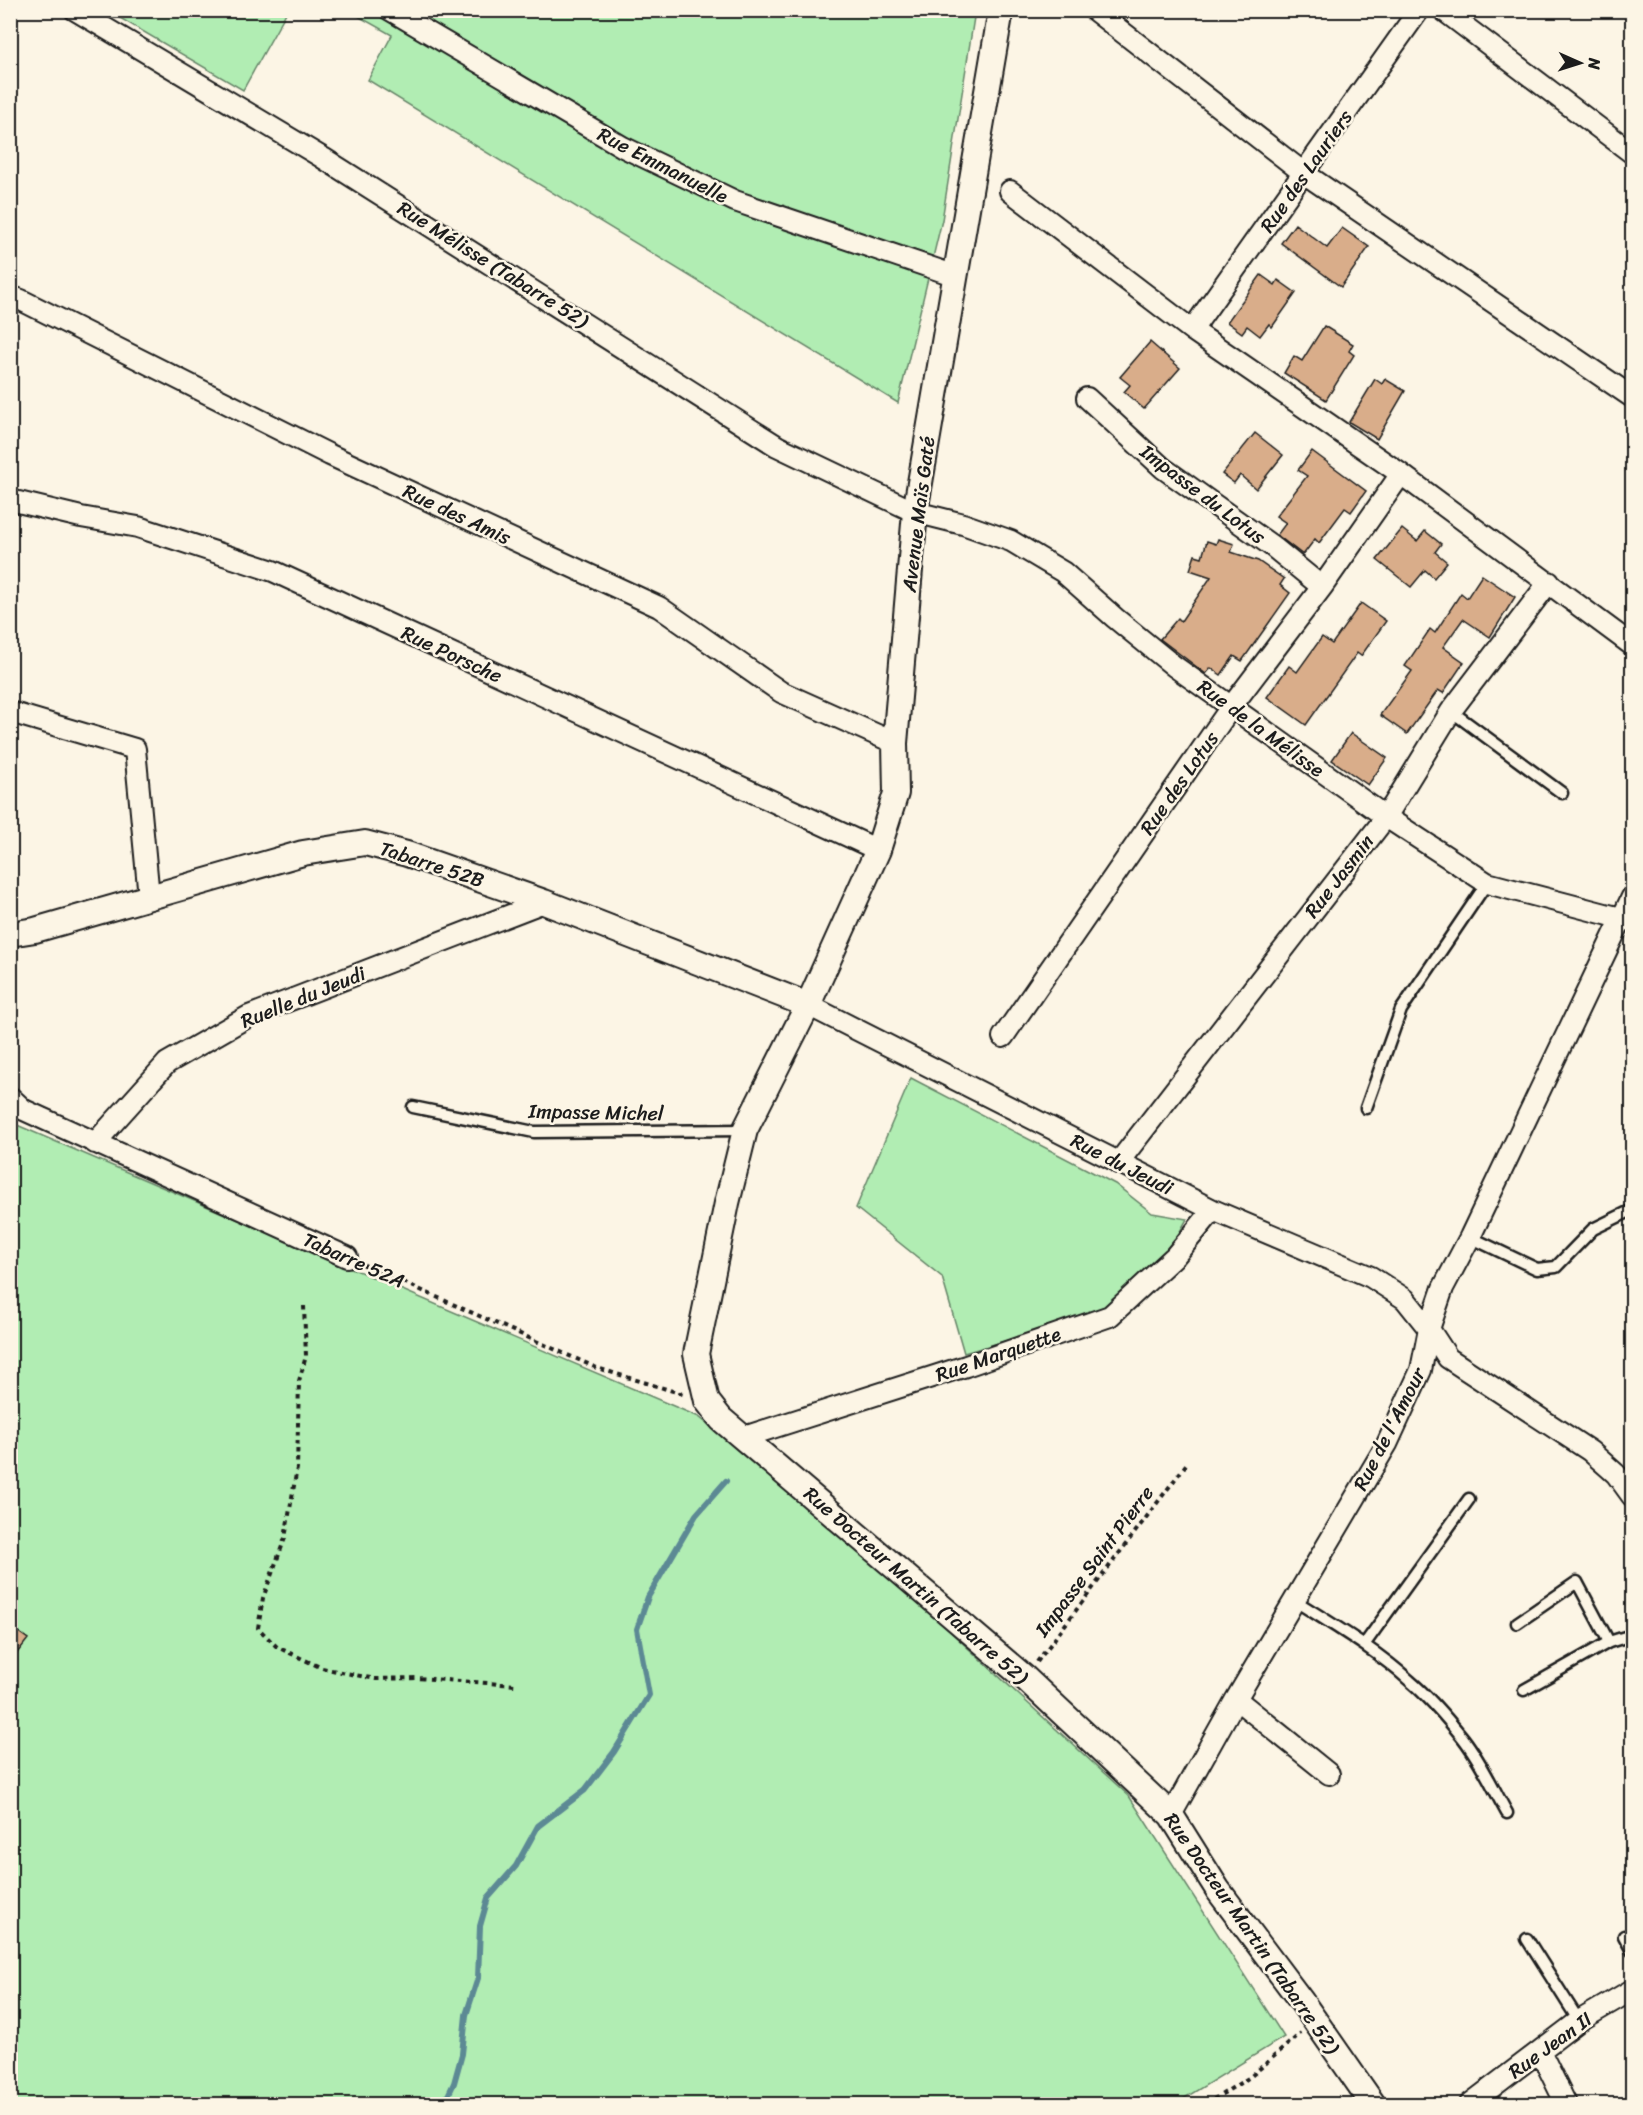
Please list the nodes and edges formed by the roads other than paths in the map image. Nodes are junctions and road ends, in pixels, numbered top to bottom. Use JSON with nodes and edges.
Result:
{"nodes":[{"id":1,"x":75,"y":10,"type":"edge"},
{"id":2,"x":390,"y":10,"type":"edge"},
{"id":3,"x":1001,"y":10,"type":"edge"},
{"id":4,"x":1094,"y":10,"type":"edge"},
{"id":5,"x":1419,"y":10,"type":"edge"},
{"id":6,"x":1443,"y":10,"type":"edge"},
{"id":7,"x":1632,"y":153,"type":"edge"},
{"id":8,"x":1305,"y":174,"type":"junction"},
{"id":9,"x":1010,"y":191,"type":"dead end"},
{"id":10,"x":956,"y":276,"type":"junction"},
{"id":11,"x":10,"y":296,"type":"edge"},
{"id":12,"x":1192,"y":330,"type":"junction"},
{"id":13,"x":1632,"y":397,"type":"edge"},
{"id":14,"x":1087,"y":398,"type":"dead end"},
{"id":15,"x":1401,"y":474,"type":"junction"},
{"id":16,"x":10,"y":500,"type":"edge"},
{"id":17,"x":915,"y":512,"type":"junction"},
{"id":18,"x":1549,"y":582,"type":"junction"},
{"id":19,"x":1322,"y":587,"type":"junction"},
{"id":20,"x":1632,"y":645,"type":"edge"},
{"id":21,"x":1231,"y":707,"type":"junction"},
{"id":22,"x":1451,"y":711,"type":"junction"},
{"id":23,"x":10,"y":712,"type":"edge"},
{"id":24,"x":896,"y":743,"type":"junction"},
{"id":25,"x":1562,"y":793,"type":"dead end"},
{"id":26,"x":1386,"y":817,"type":"junction"},
{"id":27,"x":878,"y":850,"type":"junction"},
{"id":28,"x":1487,"y":883,"type":"junction"},
{"id":29,"x":149,"y":897,"type":"junction"},
{"id":30,"x":1632,"y":897,"type":"edge"},
{"id":31,"x":544,"y":902,"type":"junction"},
{"id":32,"x":1627,"y":919,"type":"edge"},
{"id":33,"x":10,"y":934,"type":"edge"},
{"id":34,"x":808,"y":1005,"type":"junction"},
{"id":35,"x":1002,"y":1037,"type":"dead end"},
{"id":36,"x":10,"y":1097,"type":"edge"},
{"id":37,"x":413,"y":1107,"type":"dead end"},
{"id":38,"x":1366,"y":1108,"type":"dead end"},
{"id":39,"x":745,"y":1130,"type":"junction"},
{"id":40,"x":95,"y":1143,"type":"junction"},
{"id":41,"x":1118,"y":1163,"type":"junction"},
{"id":42,"x":1213,"y":1210,"type":"junction"},
{"id":43,"x":1632,"y":1210,"type":"edge"},
{"id":44,"x":1470,"y":1237,"type":"junction"},
{"id":45,"x":347,"y":1257,"type":"road end"},
{"id":46,"x":1429,"y":1329,"type":"junction"},
{"id":47,"x":744,"y":1437,"type":"junction"},
{"id":48,"x":1632,"y":1496,"type":"edge"},
{"id":49,"x":1470,"y":1499,"type":"dead end"},
{"id":50,"x":1294,"y":1600,"type":"junction"},
{"id":51,"x":1517,"y":1623,"type":"dead end"},
{"id":52,"x":1632,"y":1635,"type":"edge"},
{"id":53,"x":1609,"y":1642,"type":"junction"},
{"id":54,"x":1364,"y":1645,"type":"junction"},
{"id":55,"x":1524,"y":1690,"type":"dead end"},
{"id":56,"x":1236,"y":1699,"type":"junction"},
{"id":57,"x":1329,"y":1774,"type":"dead end"},
{"id":58,"x":1507,"y":1813,"type":"dead end"},
{"id":59,"x":1171,"y":1815,"type":"junction"},
{"id":60,"x":1624,"y":1936,"type":"dead end"},
{"id":61,"x":1527,"y":1939,"type":"dead end"},
{"id":62,"x":1632,"y":1951,"type":"edge"},
{"id":63,"x":1632,"y":1990,"type":"edge"},
{"id":64,"x":1579,"y":2021,"type":"junction"},
{"id":65,"x":1540,"y":2051,"type":"junction"},
{"id":66,"x":1373,"y":2104,"type":"edge"},
{"id":67,"x":1470,"y":2104,"type":"edge"},
{"id":68,"x":1566,"y":2104,"type":"edge"}],
"edges":[{"from":1,"to":17,"type":"street","name":"Rue Mélisse (Tabarre 52)"},
{"from":2,"to":10,"type":"street","name":"Rue Emmanuelle"},
{"from":3,"to":10,"type":"street","name":"Avenue Maïs Gaté"},
{"from":4,"to":8,"type":"street"},
{"from":5,"to":8,"type":"street","name":"Rue des Lauriers"},
{"from":6,"to":7,"type":"street"},
{"from":8,"to":12,"type":"street","name":"Rue des Lauriers"},
{"from":8,"to":13,"type":"street"},
{"from":9,"to":12,"type":"street"},
{"from":10,"to":17,"type":"street","name":"Avenue Maïs Gaté"},
{"from":11,"to":24,"type":"street","name":"Rue des Amis"},
{"from":12,"to":15,"type":"street"},
{"from":14,"to":19,"type":"street","name":"Impasse du Lotus"},
{"from":15,"to":18,"type":"street"},
{"from":15,"to":19,"type":"street","name":"Rue des Lotus"},
{"from":16,"to":27,"type":"street","name":"Rue Porsche"},
{"from":17,"to":21,"type":"street","name":"Rue de la Mélisse"},
{"from":17,"to":24,"type":"street","name":"Avenue Maïs Gaté"},
{"from":18,"to":20,"type":"street"},
{"from":18,"to":22,"type":"street","name":"Rue Jasmin"},
{"from":19,"to":21,"type":"street","name":"Rue des Lotus"},
{"from":21,"to":26,"type":"street","name":"Rue de la Mélisse"},
{"from":21,"to":35,"type":"street","name":"Rue des Lotus"},
{"from":22,"to":25,"type":"lane"},
{"from":22,"to":26,"type":"street","name":"Rue Jasmin"},
{"from":23,"to":29,"type":"street"},
{"from":24,"to":27,"type":"street","name":"Avenue Maïs Gaté"},
{"from":26,"to":28,"type":"street","name":"Rue de la Mélisse"},
{"from":26,"to":41,"type":"street","name":"Rue Jasmin"},
{"from":27,"to":34,"type":"street","name":"Avenue Maïs Gaté"},
{"from":28,"to":32,"type":"street","name":"Rue de la Mélisse"},
{"from":28,"to":38,"type":"lane"},
{"from":29,"to":31,"type":"street","name":"Tabarre 52B"},
{"from":29,"to":33,"type":"street","name":"Tabarre 52B"},
{"from":30,"to":32,"type":"street","name":"Rue de l'Amour"},
{"from":31,"to":34,"type":"street","name":"Tabarre 52B"},
{"from":31,"to":40,"type":"street","name":"Ruelle du Jeudi"},
{"from":32,"to":44,"type":"street","name":"Rue de l'Amour"},
{"from":34,"to":39,"type":"street","name":"Rue Docteur Martin (Tabarre 52)"},
{"from":34,"to":41,"type":"street","name":"Rue du Jeudi"},
{"from":36,"to":40,"type":"street","name":"Tabarre 52A"},
{"from":37,"to":39,"type":"lane","name":"Impasse Michel"},
{"from":39,"to":47,"type":"street","name":"Rue Docteur Martin (Tabarre 52)"},
{"from":40,"to":45,"type":"street","name":"Tabarre 52A"},
{"from":41,"to":42,"type":"street","name":"Rue du Jeudi"},
{"from":42,"to":46,"type":"street","name":"Rue du Jeudi"},
{"from":42,"to":47,"type":"street","name":"Rue Marquette"},
{"from":43,"to":44,"type":"lane"},
{"from":44,"to":46,"type":"street","name":"Rue de l'Amour"},
{"from":46,"to":48,"type":"street","name":"Rue du Jeudi"},
{"from":46,"to":50,"type":"street","name":"Rue de l'Amour"},
{"from":47,"to":59,"type":"street","name":"Rue Docteur Martin (Tabarre 52)"},
{"from":49,"to":54,"type":"lane"},
{"from":50,"to":54,"type":"lane"},
{"from":50,"to":56,"type":"street","name":"Rue de l'Amour"},
{"from":51,"to":53,"type":"lane"},
{"from":52,"to":53,"type":"lane"},
{"from":53,"to":55,"type":"lane"},
{"from":54,"to":58,"type":"lane"},
{"from":56,"to":57,"type":"street"},
{"from":56,"to":59,"type":"street","name":"Rue de l'Amour"},
{"from":59,"to":66,"type":"street","name":"Rue Docteur Martin (Tabarre 52)"},
{"from":60,"to":62,"type":"lane"},
{"from":61,"to":64,"type":"lane"},
{"from":63,"to":64,"type":"street","name":"Rue Jean II"},
{"from":64,"to":65,"type":"street","name":"Rue Jean II"},
{"from":65,"to":67,"type":"street","name":"Rue Jean II"},
{"from":65,"to":68,"type":"street"}]}
